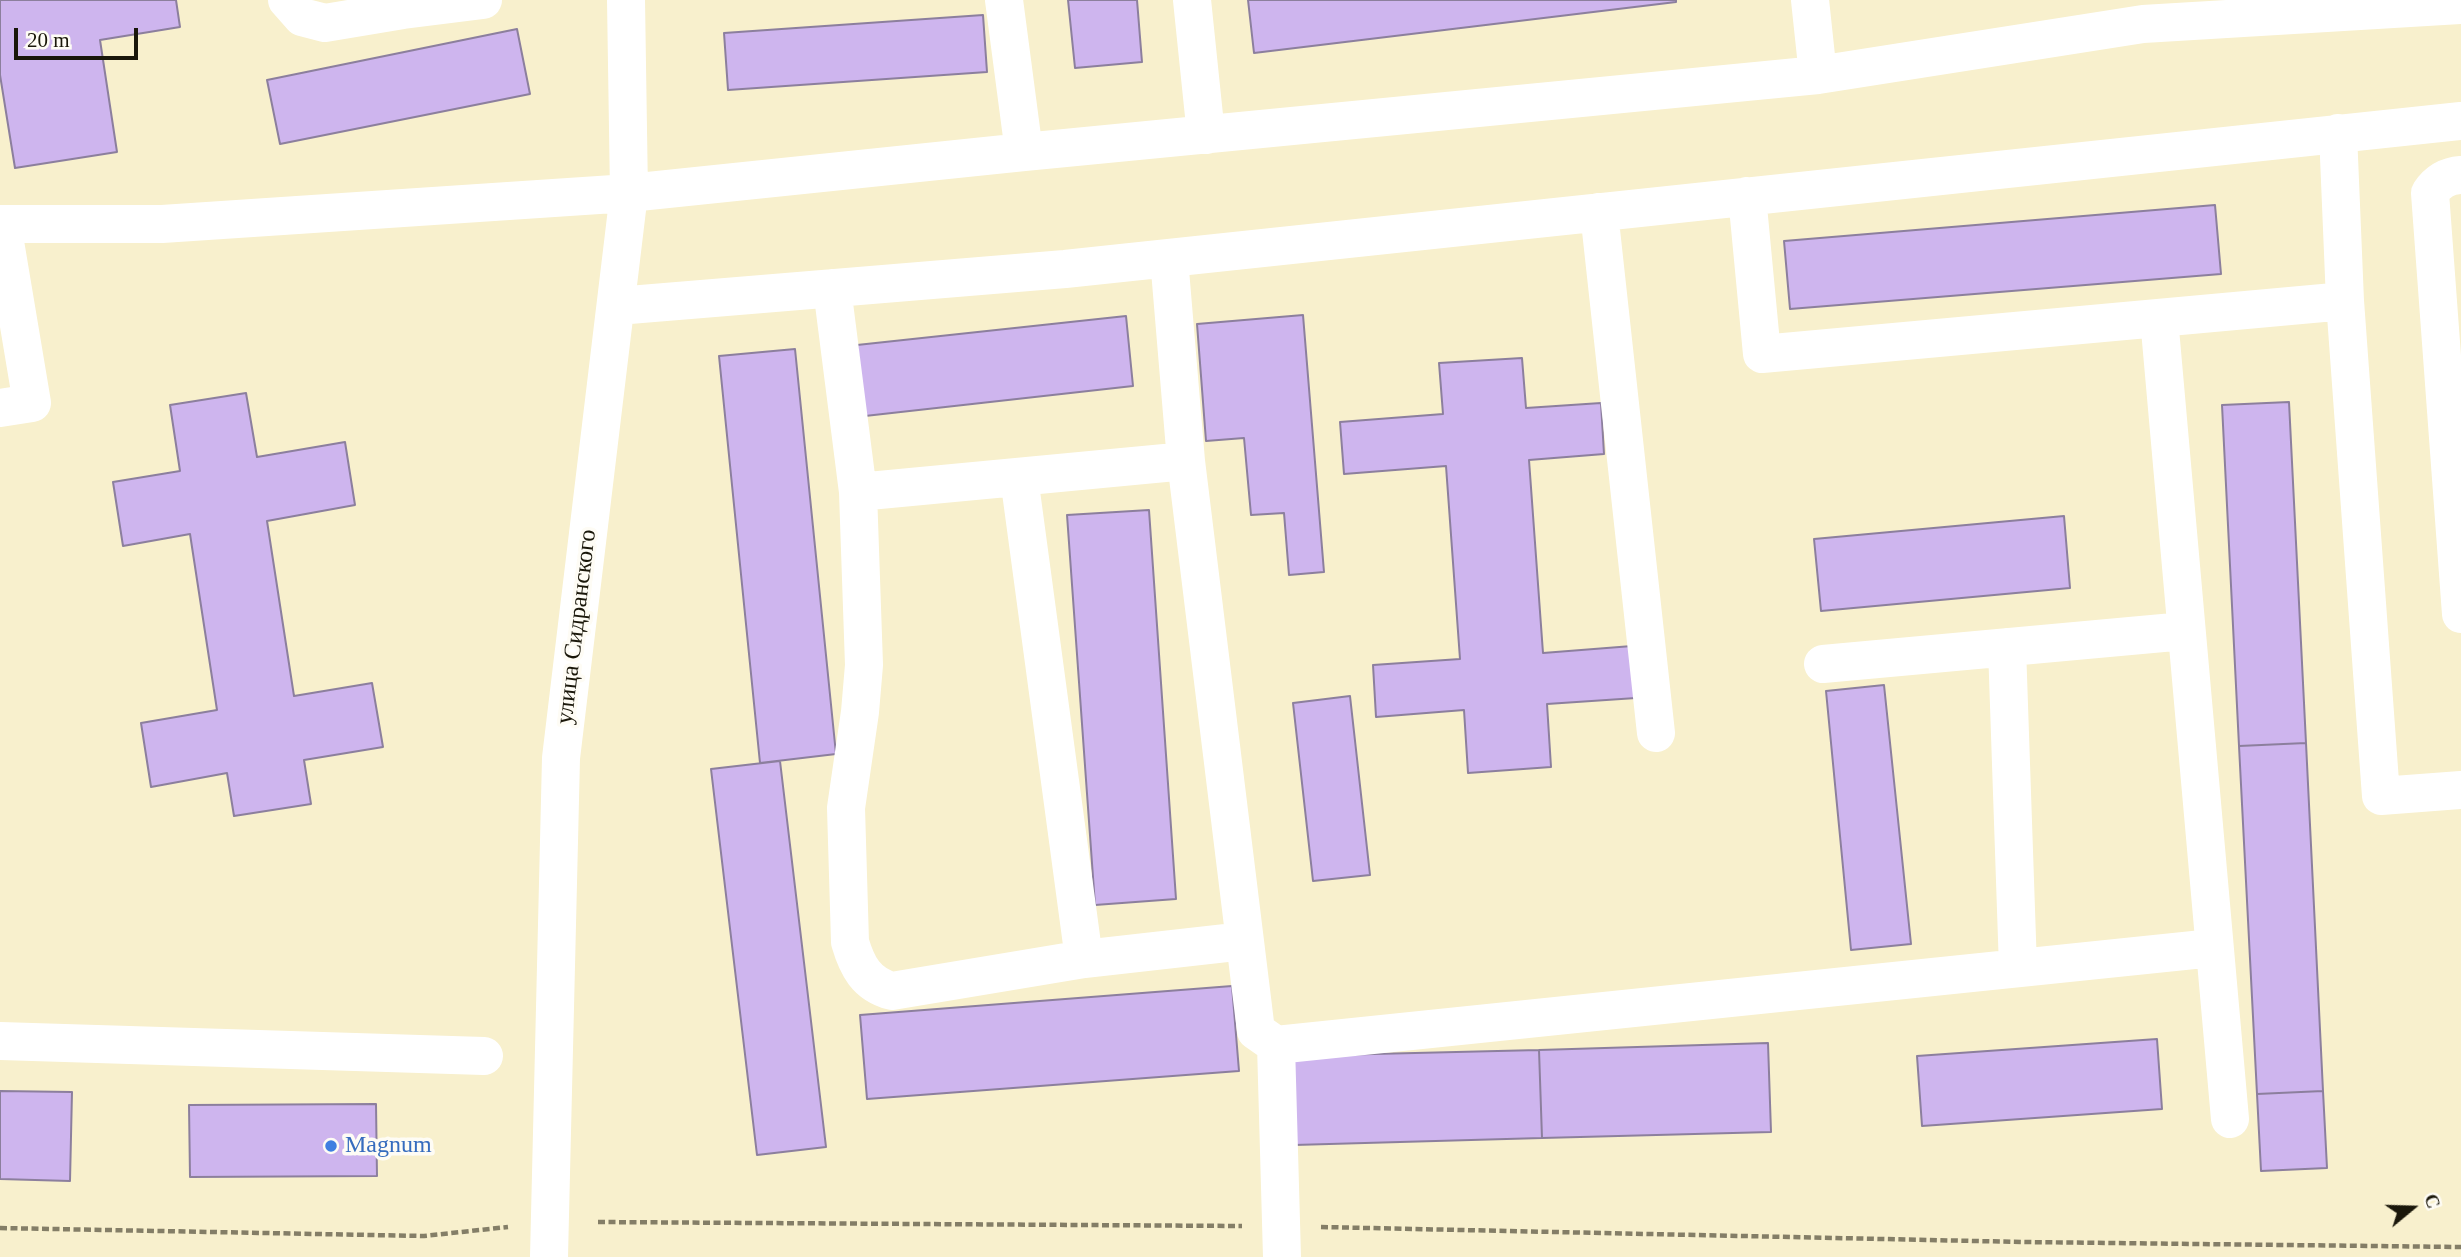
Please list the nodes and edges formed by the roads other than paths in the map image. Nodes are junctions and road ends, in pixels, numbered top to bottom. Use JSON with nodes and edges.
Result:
{"nodes":[{"id":1,"x":287,"y":0,"type":"edge"},
{"id":2,"x":483,"y":0,"type":"edge"},
{"id":3,"x":625,"y":0,"type":"edge"},
{"id":4,"x":1004,"y":0,"type":"edge"},
{"id":5,"x":1192,"y":0,"type":"edge"},
{"id":6,"x":1810,"y":0,"type":"edge"},
{"id":7,"x":403,"y":5,"type":"edge"},
{"id":8,"x":2461,"y":5,"type":"edge"},
{"id":9,"x":1818,"y":75,"type":"junction"},
{"id":10,"x":2461,"y":121,"type":"edge"},
{"id":11,"x":2338,"y":134,"type":"junction"},
{"id":12,"x":1206,"y":135,"type":"junction"},
{"id":13,"x":1024,"y":152,"type":"junction"},
{"id":14,"x":2461,"y":175,"type":"edge"},
{"id":15,"x":629,"y":193,"type":"junction"},
{"id":16,"x":1747,"y":196,"type":"junction"},
{"id":17,"x":1599,"y":212,"type":"junction"},
{"id":18,"x":1,"y":224,"type":"edge"},
{"id":19,"x":1169,"y":258,"type":"junction"},
{"id":20,"x":832,"y":288,"type":"junction"},
{"id":21,"x":2345,"y":302,"type":"junction"},
{"id":22,"x":617,"y":306,"type":"junction"},
{"id":23,"x":2159,"y":318,"type":"junction"},
{"id":24,"x":0,"y":408,"type":"edge"},
{"id":25,"x":1186,"y":461,"type":"junction"},
{"id":26,"x":1018,"y":477,"type":"junction"},
{"id":27,"x":858,"y":492,"type":"junction"},
{"id":28,"x":2461,"y":614,"type":"edge"},
{"id":29,"x":2185,"y":631,"type":"junction"},
{"id":30,"x":2007,"y":647,"type":"junction"},
{"id":31,"x":1823,"y":664,"type":"dead end"},
{"id":32,"x":1656,"y":733,"type":"dead end"},
{"id":33,"x":2461,"y":790,"type":"edge"},
{"id":34,"x":1244,"y":941,"type":"junction"},
{"id":35,"x":2213,"y":948,"type":"junction"},
{"id":36,"x":1084,"y":959,"type":"junction"},
{"id":37,"x":2018,"y":968,"type":"junction"},
{"id":38,"x":0,"y":1041,"type":"edge"},
{"id":39,"x":1276,"y":1045,"type":"junction"},
{"id":40,"x":484,"y":1056,"type":"dead end"},
{"id":41,"x":2230,"y":1119,"type":"dead end"},
{"id":42,"x":1282,"y":1242,"type":"edge"},
{"id":43,"x":549,"y":1257,"type":"edge"}],
"edges":[{"from":1,"to":7,"type":"street"},
{"from":2,"to":7,"type":"street"},
{"from":3,"to":15,"type":"street","name":"улица Сидранского"},
{"from":4,"to":13,"type":"street"},
{"from":5,"to":12,"type":"street"},
{"from":6,"to":9,"type":"street"},
{"from":8,"to":9,"type":"street"},
{"from":9,"to":12,"type":"street"},
{"from":10,"to":11,"type":"street"},
{"from":11,"to":16,"type":"street"},
{"from":11,"to":21,"type":"street"},
{"from":12,"to":13,"type":"street"},
{"from":13,"to":15,"type":"street"},
{"from":14,"to":28,"type":"street"},
{"from":15,"to":18,"type":"street"},
{"from":15,"to":22,"type":"street","name":"улица Сидранского"},
{"from":16,"to":17,"type":"street"},
{"from":16,"to":23,"type":"street"},
{"from":17,"to":19,"type":"street"},
{"from":17,"to":32,"type":"street"},
{"from":18,"to":24,"type":"street"},
{"from":19,"to":20,"type":"street"},
{"from":19,"to":25,"type":"street"},
{"from":20,"to":22,"type":"street"},
{"from":20,"to":27,"type":"street"},
{"from":21,"to":23,"type":"street"},
{"from":21,"to":33,"type":"street"},
{"from":22,"to":43,"type":"street","name":"улица Сидранского"},
{"from":23,"to":29,"type":"street"},
{"from":25,"to":26,"type":"street"},
{"from":25,"to":34,"type":"street"},
{"from":26,"to":27,"type":"street"},
{"from":26,"to":36,"type":"street"},
{"from":27,"to":36,"type":"street"},
{"from":29,"to":30,"type":"street"},
{"from":29,"to":35,"type":"street"},
{"from":30,"to":31,"type":"street"},
{"from":30,"to":37,"type":"street"},
{"from":34,"to":36,"type":"street"},
{"from":34,"to":39,"type":"street"},
{"from":35,"to":37,"type":"street"},
{"from":35,"to":41,"type":"street"},
{"from":37,"to":39,"type":"street"},
{"from":38,"to":40,"type":"street"},
{"from":39,"to":42,"type":"street"}]}
